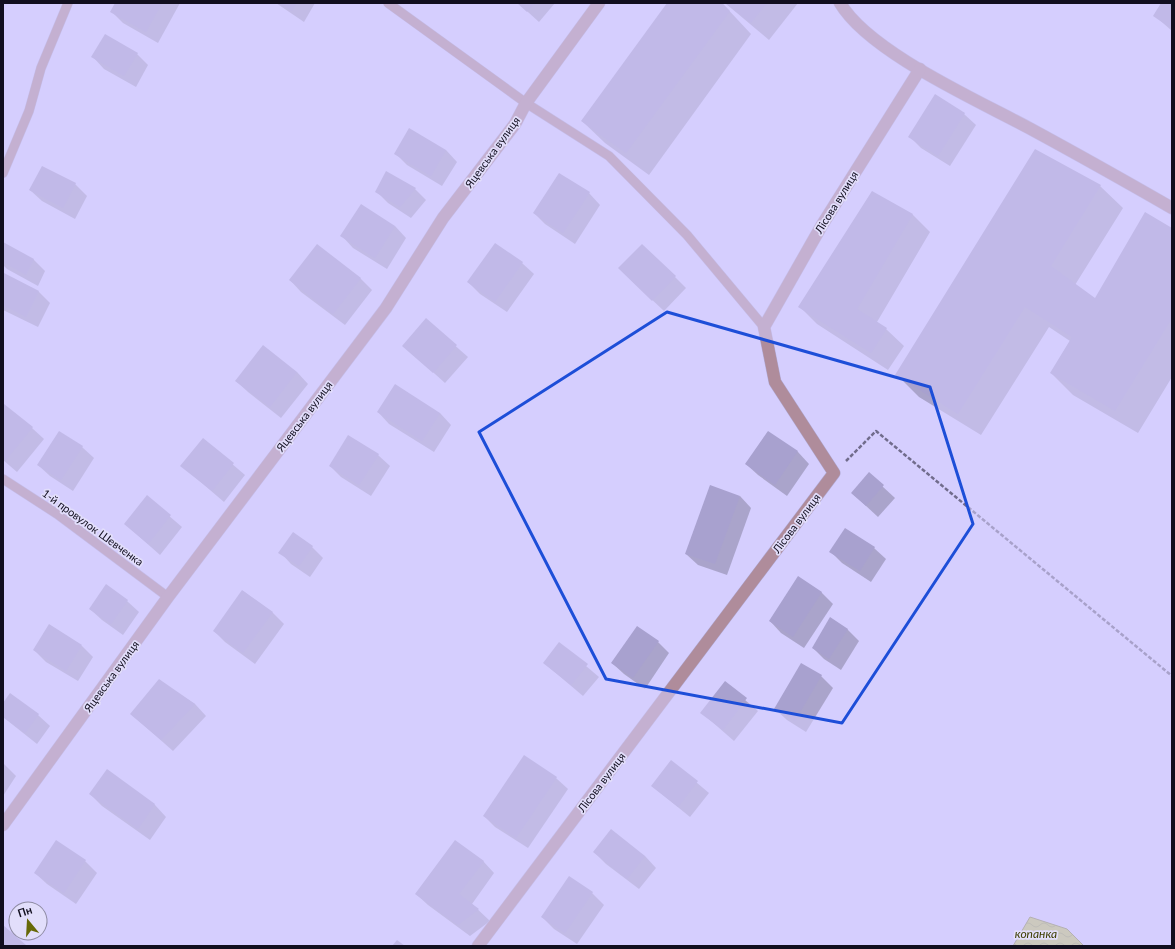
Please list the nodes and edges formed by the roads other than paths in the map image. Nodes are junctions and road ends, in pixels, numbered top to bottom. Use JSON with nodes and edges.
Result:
{"nodes":[{"id":1,"x":68,"y":3,"type":"edge"},
{"id":2,"x":388,"y":3,"type":"edge"},
{"id":3,"x":599,"y":3,"type":"edge"},
{"id":4,"x":840,"y":3,"type":"edge"},
{"id":5,"x":920,"y":69,"type":"junction"},
{"id":6,"x":526,"y":103,"type":"junction"},
{"id":7,"x":3,"y":173,"type":"edge"},
{"id":8,"x":1172,"y":208,"type":"edge"},
{"id":9,"x":764,"y":327,"type":"junction"},
{"id":10,"x":3,"y":479,"type":"edge"},
{"id":11,"x":168,"y":597,"type":"junction"},
{"id":12,"x":3,"y":825,"type":"edge"},
{"id":13,"x":478,"y":946,"type":"edge"}],
"edges":[{"from":1,"to":7,"type":"lane"},
{"from":2,"to":6,"type":"lane"},
{"from":3,"to":6,"type":"street","name":"Яцевська вулиця"},
{"from":4,"to":5,"type":"street"},
{"from":5,"to":8,"type":"street"},
{"from":5,"to":9,"type":"street","name":"Лісова вулиця"},
{"from":6,"to":9,"type":"lane"},
{"from":6,"to":11,"type":"street","name":"Яцевська вулиця"},
{"from":9,"to":13,"type":"street","name":"Лісова вулиця"},
{"from":10,"to":11,"type":"lane","name":"1-й провулок Шевченка"},
{"from":11,"to":12,"type":"street","name":"Яцевська вулиця"}]}
